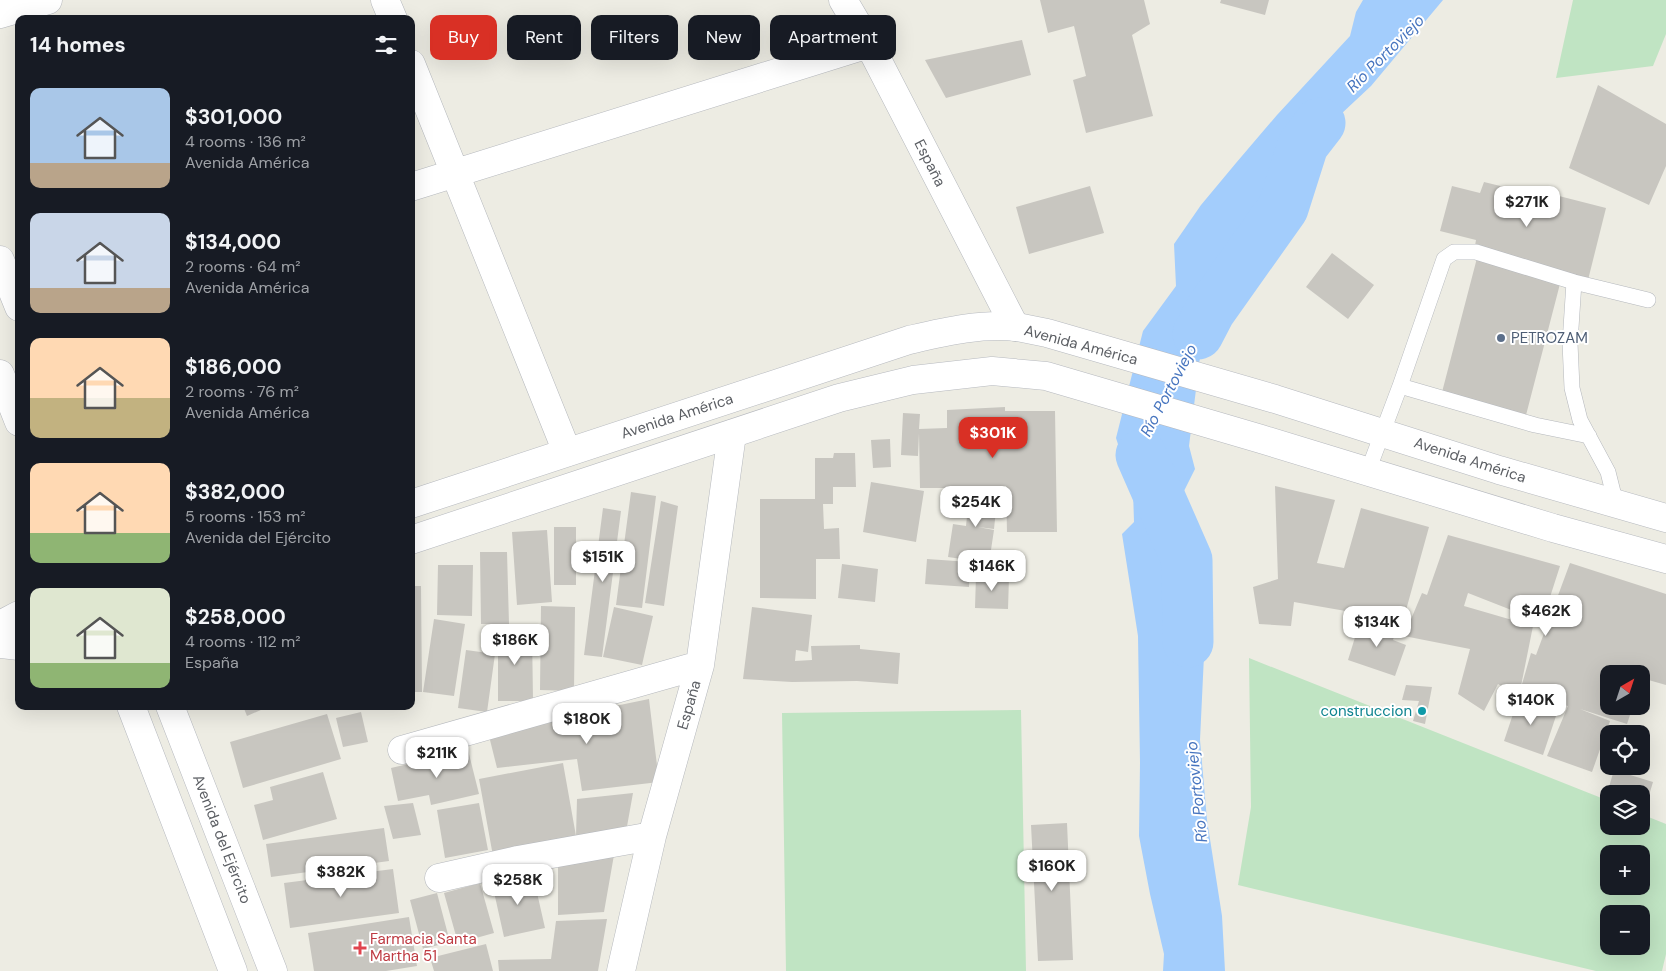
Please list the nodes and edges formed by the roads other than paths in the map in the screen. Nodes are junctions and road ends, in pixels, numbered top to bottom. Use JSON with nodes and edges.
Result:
{"nodes":[{"id":1,"x":48,"y":0,"type":"edge"},
{"id":2,"x":385,"y":0,"type":"edge"},
{"id":3,"x":843,"y":0,"type":"edge"},
{"id":4,"x":0,"y":14,"type":"edge"},
{"id":5,"x":391,"y":15,"type":"edge"},
{"id":6,"x":852,"y":15,"type":"edge"},
{"id":7,"x":818,"y":60,"type":"edge"},
{"id":8,"x":877,"y":60,"type":"edge"},
{"id":9,"x":415,"y":74,"type":"edge"},
{"id":10,"x":456,"y":173,"type":"junction"},
{"id":11,"x":415,"y":186,"type":"edge"},
{"id":12,"x":0,"y":260,"type":"edge"},
{"id":13,"x":1574,"y":282,"type":"junction"},
{"id":14,"x":15,"y":297,"type":"edge"},
{"id":15,"x":1648,"y":300,"type":"dead end"},
{"id":16,"x":1015,"y":327,"type":"junction"},
{"id":17,"x":0,"y":374,"type":"edge"},
{"id":18,"x":1400,"y":386,"type":"junction"},
{"id":19,"x":15,"y":412,"type":"edge"},
{"id":20,"x":1382,"y":432,"type":"junction"},
{"id":21,"x":732,"y":434,"type":"junction"},
{"id":22,"x":1589,"y":436,"type":"junction"},
{"id":23,"x":567,"y":452,"type":"junction"},
{"id":24,"x":1368,"y":471,"type":"junction"},
{"id":25,"x":415,"y":503,"type":"edge"},
{"id":26,"x":1616,"y":504,"type":"junction"},
{"id":27,"x":1666,"y":518,"type":"edge"},
{"id":28,"x":415,"y":539,"type":"edge"},
{"id":29,"x":1666,"y":559,"type":"edge"},
{"id":30,"x":15,"y":618,"type":"edge"},
{"id":31,"x":15,"y":625,"type":"edge"},
{"id":32,"x":0,"y":627,"type":"edge"},
{"id":33,"x":15,"y":640,"type":"edge"},
{"id":34,"x":0,"y":642,"type":"edge"},
{"id":35,"x":15,"y":645,"type":"edge"},
{"id":36,"x":700,"y":665,"type":"junction"},
{"id":37,"x":125,"y":710,"type":"edge"},
{"id":38,"x":133,"y":710,"type":"edge"},
{"id":39,"x":175,"y":713,"type":"edge"},
{"id":40,"x":144,"y":738,"type":"junction"},
{"id":41,"x":402,"y":750,"type":"dead end"},
{"id":42,"x":652,"y":836,"type":"junction"},
{"id":43,"x":439,"y":878,"type":"dead end"},
{"id":44,"x":233,"y":971,"type":"edge"},
{"id":45,"x":273,"y":971,"type":"edge"},
{"id":46,"x":621,"y":971,"type":"edge"}],
"edges":[{"from":1,"to":4,"type":"street"},
{"from":2,"to":5,"type":"street"},
{"from":3,"to":6,"type":"street","name":"España"},
{"from":7,"to":10,"type":"street"},
{"from":8,"to":16,"type":"street","name":"España"},
{"from":9,"to":10,"type":"street"},
{"from":10,"to":11,"type":"street"},
{"from":10,"to":23,"type":"street"},
{"from":12,"to":14,"type":"street"},
{"from":13,"to":15,"type":"lane"},
{"from":13,"to":18,"type":"lane"},
{"from":13,"to":22,"type":"lane"},
{"from":16,"to":20,"type":"street","name":"Avenida América"},
{"from":16,"to":23,"type":"street","name":"Avenida América"},
{"from":17,"to":19,"type":"street"},
{"from":18,"to":20,"type":"lane"},
{"from":18,"to":22,"type":"lane"},
{"from":20,"to":24,"type":"lane"},
{"from":20,"to":26,"type":"street","name":"Avenida América"},
{"from":21,"to":24,"type":"street"},
{"from":21,"to":28,"type":"street"},
{"from":21,"to":36,"type":"street","name":"España"},
{"from":22,"to":26,"type":"lane"},
{"from":23,"to":25,"type":"street","name":"Avenida América"},
{"from":24,"to":29,"type":"street"},
{"from":26,"to":27,"type":"street","name":"Avenida América"},
{"from":30,"to":32,"type":"street"},
{"from":31,"to":32,"type":"street"},
{"from":33,"to":34,"type":"street"},
{"from":34,"to":35,"type":"street"},
{"from":36,"to":41,"type":"street"},
{"from":36,"to":42,"type":"street","name":"España"},
{"from":37,"to":40,"type":"street"},
{"from":38,"to":40,"type":"street"},
{"from":39,"to":45,"type":"street","name":"Avenida del Ejército"},
{"from":40,"to":44,"type":"street"},
{"from":42,"to":43,"type":"street"},
{"from":42,"to":46,"type":"street","name":"España"}]}
